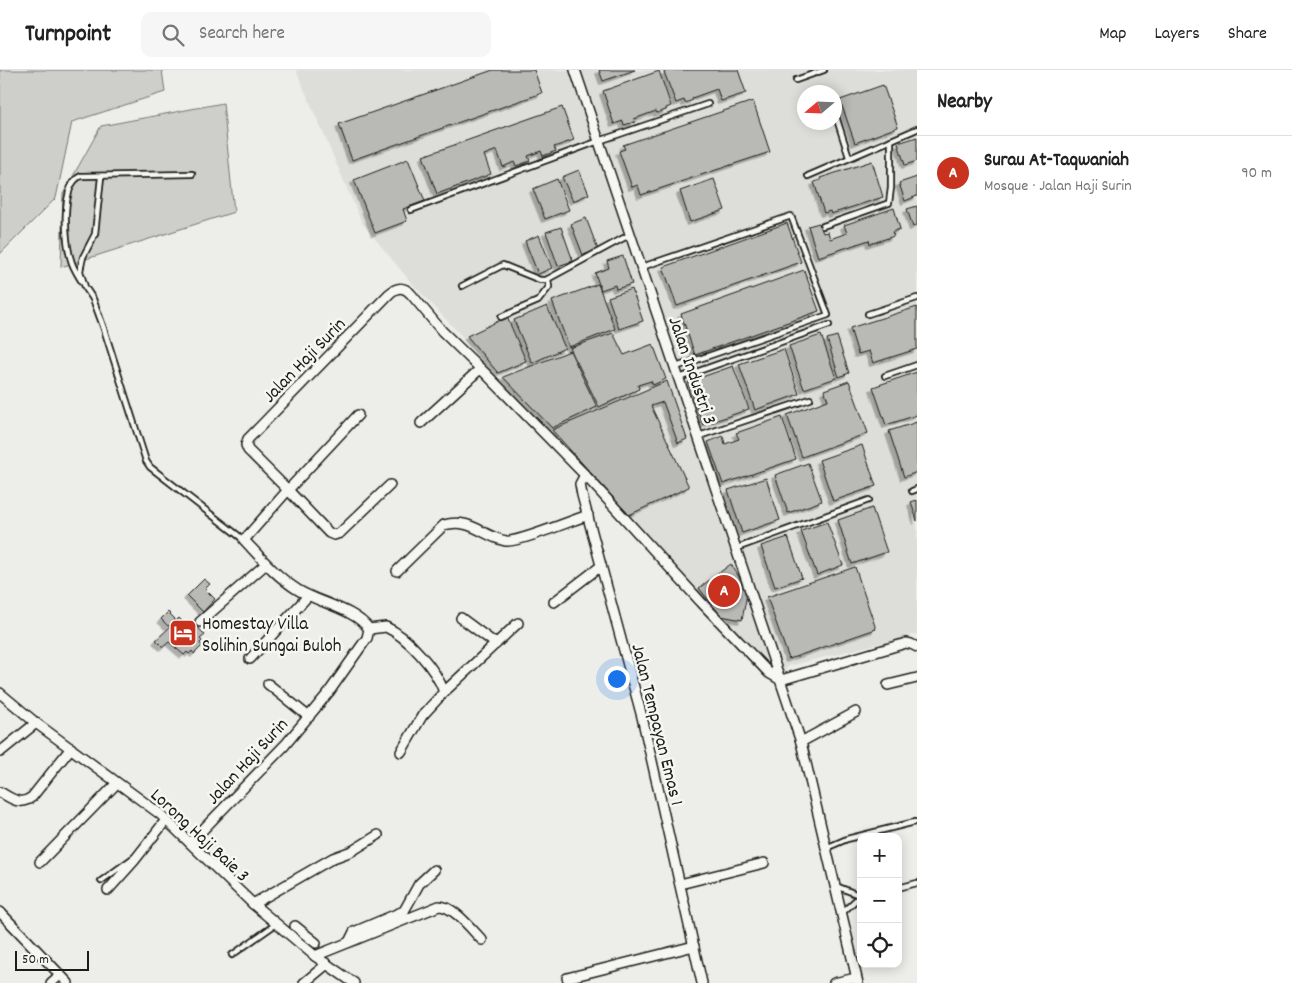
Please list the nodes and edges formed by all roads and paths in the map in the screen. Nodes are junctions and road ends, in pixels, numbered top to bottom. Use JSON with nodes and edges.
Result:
{"nodes":[{"id":1,"x":575,"y":70,"type":"edge"},
{"id":2,"x":824,"y":70,"type":"edge"},
{"id":3,"x":796,"y":80,"type":"dead end"},
{"id":4,"x":708,"y":104,"type":"dead end"},
{"id":5,"x":917,"y":129,"type":"edge"},
{"id":6,"x":841,"y":130,"type":"edge"},
{"id":7,"x":891,"y":140,"type":"junction"},
{"id":8,"x":599,"y":141,"type":"junction"},
{"id":9,"x":850,"y":157,"type":"junction"},
{"id":10,"x":192,"y":174,"type":"dead end"},
{"id":11,"x":808,"y":176,"type":"dead end"},
{"id":12,"x":101,"y":177,"type":"junction"},
{"id":13,"x":411,"y":210,"type":"dead end"},
{"id":14,"x":824,"y":226,"type":"dead end"},
{"id":15,"x":630,"y":234,"type":"junction"},
{"id":16,"x":642,"y":267,"type":"junction"},
{"id":17,"x":548,"y":279,"type":"junction"},
{"id":18,"x":462,"y":286,"type":"dead end"},
{"id":19,"x":85,"y":287,"type":"junction"},
{"id":20,"x":917,"y":298,"type":"edge"},
{"id":21,"x":868,"y":314,"type":"dead end"},
{"id":22,"x":501,"y":317,"type":"dead end"},
{"id":23,"x":829,"y":326,"type":"dead end"},
{"id":24,"x":917,"y":365,"type":"edge"},
{"id":25,"x":676,"y":367,"type":"junction"},
{"id":26,"x":480,"y":369,"type":"junction"},
{"id":27,"x":886,"y":376,"type":"dead end"},
{"id":28,"x":679,"y":378,"type":"junction"},
{"id":29,"x":810,"y":399,"type":"dead end"},
{"id":30,"x":358,"y":415,"type":"dead end"},
{"id":31,"x":421,"y":423,"type":"dead end"},
{"id":32,"x":699,"y":436,"type":"junction"},
{"id":33,"x":585,"y":475,"type":"junction"},
{"id":34,"x":390,"y":485,"type":"dead end"},
{"id":35,"x":288,"y":490,"type":"junction"},
{"id":36,"x":869,"y":500,"type":"dead end"},
{"id":37,"x":588,"y":515,"type":"junction"},
{"id":38,"x":244,"y":540,"type":"junction"},
{"id":39,"x":737,"y":548,"type":"junction"},
{"id":40,"x":266,"y":564,"type":"junction"},
{"id":41,"x":601,"y":566,"type":"junction"},
{"id":42,"x":397,"y":570,"type":"dead end"},
{"id":43,"x":308,"y":596,"type":"junction"},
{"id":44,"x":554,"y":602,"type":"dead end"},
{"id":45,"x":461,"y":618,"type":"dead end"},
{"id":46,"x":200,"y":622,"type":"dead end"},
{"id":47,"x":518,"y":623,"type":"dead end"},
{"id":48,"x":369,"y":629,"type":"junction"},
{"id":49,"x":496,"y":644,"type":"junction"},
{"id":50,"x":917,"y":647,"type":"edge"},
{"id":51,"x":250,"y":659,"type":"dead end"},
{"id":52,"x":917,"y":678,"type":"edge"},
{"id":53,"x":781,"y":680,"type":"junction"},
{"id":54,"x":268,"y":684,"type":"dead end"},
{"id":55,"x":888,"y":685,"type":"dead end"},
{"id":56,"x":444,"y":692,"type":"junction"},
{"id":57,"x":0,"y":693,"type":"edge"},
{"id":58,"x":856,"y":712,"type":"dead end"},
{"id":59,"x":309,"y":717,"type":"junction"},
{"id":60,"x":36,"y":723,"type":"junction"},
{"id":61,"x":801,"y":742,"type":"junction"},
{"id":62,"x":71,"y":748,"type":"junction"},
{"id":63,"x":0,"y":752,"type":"edge"},
{"id":64,"x":401,"y":752,"type":"dead end"},
{"id":65,"x":117,"y":783,"type":"junction"},
{"id":66,"x":0,"y":792,"type":"edge"},
{"id":67,"x":166,"y":820,"type":"junction"},
{"id":68,"x":915,"y":822,"type":"dead end"},
{"id":69,"x":378,"y":835,"type":"dead end"},
{"id":70,"x":190,"y":843,"type":"junction"},
{"id":71,"x":825,"y":849,"type":"junction"},
{"id":72,"x":139,"y":854,"type":"junction"},
{"id":73,"x":40,"y":862,"type":"dead end"},
{"id":74,"x":764,"y":863,"type":"dead end"},
{"id":75,"x":434,"y":870,"type":"dead end"},
{"id":76,"x":101,"y":881,"type":"dead end"},
{"id":77,"x":917,"y":883,"type":"edge"},
{"id":78,"x":680,"y":884,"type":"junction"},
{"id":79,"x":834,"y":886,"type":"junction"},
{"id":80,"x":902,"y":887,"type":"edge"},
{"id":81,"x":108,"y":890,"type":"dead end"},
{"id":82,"x":857,"y":895,"type":"edge"},
{"id":83,"x":857,"y":899,"type":"edge"},
{"id":84,"x":253,"y":904,"type":"junction"},
{"id":85,"x":0,"y":912,"type":"edge"},
{"id":86,"x":841,"y":914,"type":"junction"},
{"id":87,"x":276,"y":924,"type":"junction"},
{"id":88,"x":295,"y":926,"type":"dead end"},
{"id":89,"x":306,"y":935,"type":"junction"},
{"id":90,"x":482,"y":940,"type":"dead end"},
{"id":91,"x":298,"y":942,"type":"junction"},
{"id":92,"x":349,"y":942,"type":"junction"},
{"id":93,"x":316,"y":943,"type":"dead end"},
{"id":94,"x":694,"y":946,"type":"junction"},
{"id":95,"x":232,"y":955,"type":"dead end"},
{"id":96,"x":315,"y":956,"type":"junction"},
{"id":97,"x":327,"y":964,"type":"junction"},
{"id":98,"x":60,"y":975,"type":"junction"},
{"id":99,"x":567,"y":978,"type":"dead end"},
{"id":100,"x":857,"y":980,"type":"edge"},
{"id":101,"x":51,"y":983,"type":"edge"},
{"id":102,"x":68,"y":983,"type":"edge"},
{"id":103,"x":304,"y":983,"type":"edge"},
{"id":104,"x":354,"y":983,"type":"edge"},
{"id":105,"x":702,"y":983,"type":"edge"},
{"id":106,"x":834,"y":983,"type":"edge"}],
"edges":[{"from":1,"to":8,"type":"street","name":"Jalan Industri 3"},
{"from":2,"to":3,"type":"lane"},
{"from":4,"to":8,"type":"lane"},
{"from":5,"to":7,"type":"lane"},
{"from":6,"to":9,"type":"lane"},
{"from":7,"to":9,"type":"lane"},
{"from":7,"to":14,"type":"lane"},
{"from":8,"to":13,"type":"lane"},
{"from":8,"to":15,"type":"street","name":"Jalan Industri 3"},
{"from":9,"to":11,"type":"lane"},
{"from":10,"to":12,"type":"lane"},
{"from":12,"to":19,"type":"lane"},
{"from":12,"to":19,"type":"lane"},
{"from":15,"to":16,"type":"street","name":"Jalan Industri 3"},
{"from":15,"to":17,"type":"lane"},
{"from":16,"to":25,"type":"street","name":"Jalan Industri 3"},
{"from":16,"to":25,"type":"lane"},
{"from":17,"to":18,"type":"lane"},
{"from":17,"to":22,"type":"lane"},
{"from":19,"to":38,"type":"lane"},
{"from":20,"to":21,"type":"lane"},
{"from":23,"to":28,"type":"lane"},
{"from":24,"to":27,"type":"lane"},
{"from":25,"to":28,"type":"street","name":"Jalan Industri 3"},
{"from":26,"to":31,"type":"street"},
{"from":26,"to":33,"type":"street","name":"Jalan Haji Surin"},
{"from":26,"to":35,"type":"street","name":"Jalan Haji Surin"},
{"from":28,"to":32,"type":"street","name":"Jalan Industri 3"},
{"from":29,"to":32,"type":"lane"},
{"from":30,"to":35,"type":"street"},
{"from":32,"to":39,"type":"street","name":"Jalan Industri 3"},
{"from":33,"to":37,"type":"street","name":"Jalan Tempayan Emas 1"},
{"from":33,"to":53,"type":"street","name":"Jalan Haji Surin"},
{"from":34,"to":35,"type":"street"},
{"from":35,"to":38,"type":"street"},
{"from":36,"to":39,"type":"lane"},
{"from":37,"to":41,"type":"street","name":"Jalan Tempayan Emas 1"},
{"from":37,"to":42,"type":"street"},
{"from":38,"to":40,"type":"street"},
{"from":39,"to":53,"type":"street","name":"Jalan Industri 3"},
{"from":40,"to":43,"type":"street"},
{"from":40,"to":46,"type":"street"},
{"from":41,"to":44,"type":"street"},
{"from":41,"to":78,"type":"street","name":"Jalan Tempayan Emas 1"},
{"from":43,"to":48,"type":"street"},
{"from":43,"to":51,"type":"street"},
{"from":45,"to":49,"type":"street"},
{"from":47,"to":49,"type":"street"},
{"from":48,"to":56,"type":"street"},
{"from":48,"to":59,"type":"street","name":"Jalan Haji Surin"},
{"from":49,"to":56,"type":"street"},
{"from":50,"to":53,"type":"street"},
{"from":52,"to":55,"type":"street"},
{"from":53,"to":61,"type":"street","name":"Jalan Industri 3"},
{"from":54,"to":59,"type":"street"},
{"from":56,"to":64,"type":"street"},
{"from":57,"to":60,"type":"street","name":"Lorong Haji Baie 3"},
{"from":58,"to":61,"type":"street"},
{"from":59,"to":70,"type":"street","name":"Jalan Haji Surin"},
{"from":60,"to":62,"type":"street","name":"Lorong Haji Baie 3"},
{"from":60,"to":63,"type":"street"},
{"from":61,"to":71,"type":"street","name":"Jalan Industri 3"},
{"from":62,"to":65,"type":"street","name":"Lorong Haji Baie 3"},
{"from":62,"to":66,"type":"street"},
{"from":65,"to":67,"type":"street","name":"Lorong Haji Baie 3"},
{"from":65,"to":73,"type":"street"},
{"from":67,"to":70,"type":"street","name":"Lorong Haji Baie 3"},
{"from":67,"to":72,"type":"street"},
{"from":68,"to":71,"type":"lane"},
{"from":69,"to":84,"type":"street"},
{"from":70,"to":84,"type":"street","name":"Lorong Haji Baie 3"},
{"from":71,"to":79,"type":"street","name":"Jalan Industri 3"},
{"from":72,"to":76,"type":"lane"},
{"from":72,"to":81,"type":"street"},
{"from":74,"to":78,"type":"street"},
{"from":75,"to":92,"type":"street"},
{"from":77,"to":80,"type":"lane"},
{"from":78,"to":94,"type":"street","name":"Jalan Tempayan Emas 1"},
{"from":79,"to":82,"type":"lane"},
{"from":79,"to":86,"type":"street","name":"Jalan Industri 3"},
{"from":83,"to":86,"type":"lane"},
{"from":84,"to":87,"type":"street","name":"Lorong Haji Baie 3"},
{"from":85,"to":98,"type":"street"},
{"from":86,"to":100,"type":"street","name":"Jalan Industri 3"},
{"from":87,"to":91,"type":"street","name":"Lorong Haji Baie 3"},
{"from":87,"to":95,"type":"lane"},
{"from":88,"to":89,"type":"street"},
{"from":89,"to":91,"type":"street"},
{"from":89,"to":93,"type":"street"},
{"from":90,"to":92,"type":"street"},
{"from":91,"to":96,"type":"street","name":"Lorong Haji Baie 3"},
{"from":92,"to":96,"type":"street"},
{"from":94,"to":99,"type":"street"},
{"from":94,"to":105,"type":"street","name":"Jalan Tempayan Emas 1"},
{"from":96,"to":97,"type":"street","name":"Lorong Haji Baie 3"},
{"from":97,"to":103,"type":"street"},
{"from":97,"to":104,"type":"street","name":"Lorong Haji Baie 3"},
{"from":98,"to":101,"type":"street"},
{"from":98,"to":102,"type":"street"},
{"from":100,"to":106,"type":"street"}]}
